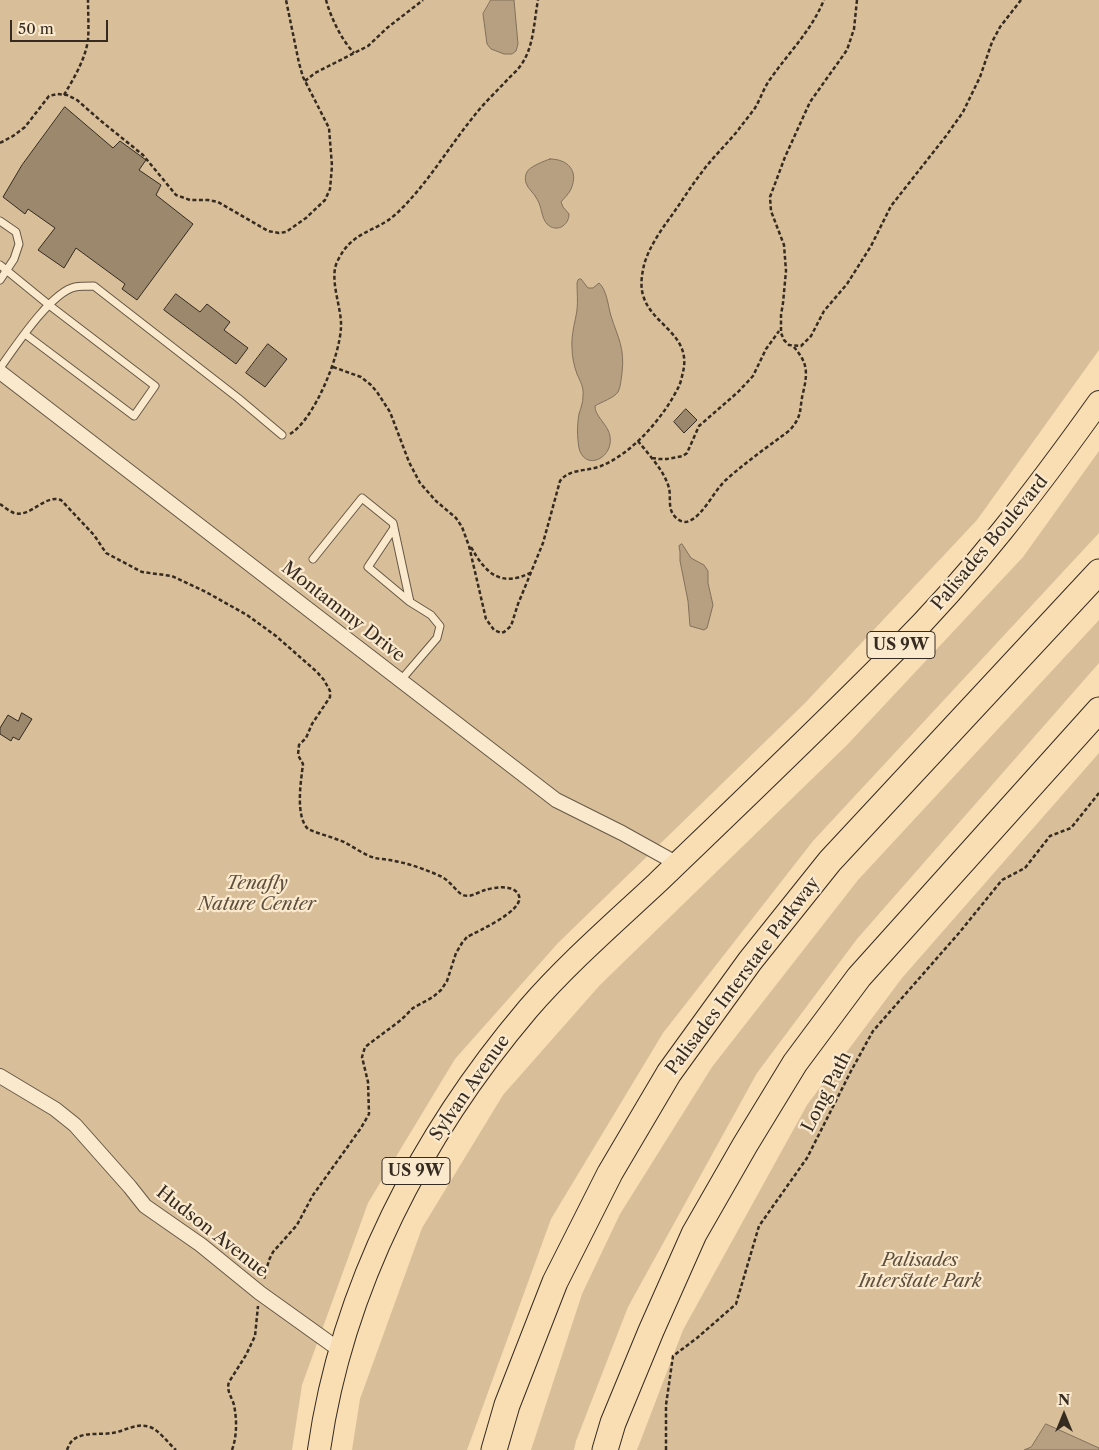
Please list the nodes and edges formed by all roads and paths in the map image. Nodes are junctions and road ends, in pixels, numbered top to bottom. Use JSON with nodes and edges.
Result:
{"nodes":[{"id":1,"x":88,"y":0,"type":"edge"},
{"id":2,"x":286,"y":0,"type":"edge"},
{"id":3,"x":326,"y":0,"type":"edge"},
{"id":4,"x":423,"y":0,"type":"edge"},
{"id":5,"x":538,"y":0,"type":"edge"},
{"id":6,"x":824,"y":0,"type":"edge"},
{"id":7,"x":857,"y":0,"type":"edge"},
{"id":8,"x":1021,"y":0,"type":"edge"},
{"id":9,"x":354,"y":53,"type":"junction"},
{"id":10,"x":305,"y":81,"type":"junction"},
{"id":11,"x":64,"y":95,"type":"junction"},
{"id":12,"x":0,"y":142,"type":"edge"},
{"id":13,"x":0,"y":221,"type":"edge"},
{"id":14,"x":0,"y":265,"type":"edge"},
{"id":15,"x":8,"y":270,"type":"junction"},
{"id":16,"x":0,"y":280,"type":"edge"},
{"id":17,"x":49,"y":305,"type":"junction"},
{"id":18,"x":780,"y":325,"type":"junction"},
{"id":19,"x":25,"y":334,"type":"junction"},
{"id":20,"x":791,"y":345,"type":"junction"},
{"id":21,"x":333,"y":366,"type":"junction"},
{"id":22,"x":0,"y":370,"type":"edge"},
{"id":23,"x":1099,"y":402,"type":"edge"},
{"id":24,"x":282,"y":435,"type":"joint"},
{"id":25,"x":638,"y":441,"type":"junction"},
{"id":26,"x":651,"y":457,"type":"junction"},
{"id":27,"x":0,"y":504,"type":"edge"},
{"id":28,"x":394,"y":528,"type":"junction"},
{"id":29,"x":468,"y":541,"type":"junction"},
{"id":30,"x":313,"y":559,"type":"dead end"},
{"id":31,"x":532,"y":572,"type":"junction"},
{"id":32,"x":1099,"y":572,"type":"edge"},
{"id":33,"x":410,"y":602,"type":"junction"},
{"id":34,"x":400,"y":680,"type":"junction"},
{"id":35,"x":1099,"y":710,"type":"edge"},
{"id":36,"x":1099,"y":793,"type":"edge"},
{"id":37,"x":676,"y":863,"type":"junction"},
{"id":38,"x":0,"y":1076,"type":"edge"},
{"id":39,"x":260,"y":1293,"type":"junction"},
{"id":40,"x":341,"y":1351,"type":"junction"},
{"id":41,"x":66,"y":1450,"type":"edge"},
{"id":42,"x":176,"y":1450,"type":"edge"},
{"id":43,"x":232,"y":1450,"type":"edge"},
{"id":44,"x":319,"y":1450,"type":"edge"},
{"id":45,"x":494,"y":1450,"type":"edge"},
{"id":46,"x":604,"y":1450,"type":"edge"},
{"id":47,"x":666,"y":1450,"type":"edge"}],
"edges":[{"from":1,"to":11,"type":"path"},
{"from":2,"to":10,"type":"path"},
{"from":3,"to":9,"type":"path"},
{"from":4,"to":9,"type":"path"},
{"from":5,"to":21,"type":"path"},
{"from":6,"to":25,"type":"path"},
{"from":7,"to":18,"type":"path"},
{"from":8,"to":20,"type":"path"},
{"from":9,"to":10,"type":"path"},
{"from":10,"to":11,"type":"path"},
{"from":11,"to":12,"type":"path"},
{"from":13,"to":15,"type":"lane"},
{"from":14,"to":15,"type":"lane"},
{"from":15,"to":16,"type":"lane"},
{"from":15,"to":17,"type":"lane"},
{"from":17,"to":19,"type":"lane"},
{"from":17,"to":19,"type":"lane"},
{"from":17,"to":24,"type":"lane"},
{"from":18,"to":20,"type":"path"},
{"from":18,"to":26,"type":"path"},
{"from":19,"to":22,"type":"lane"},
{"from":20,"to":26,"type":"path"},
{"from":21,"to":24,"type":"path"},
{"from":21,"to":29,"type":"path"},
{"from":22,"to":34,"type":"street","name":"Montammy Drive"},
{"from":23,"to":37,"type":"main road","name":"Palisades Boulevard","number":"US 9W"},
{"from":25,"to":26,"type":"path"},
{"from":25,"to":31,"type":"path"},
{"from":27,"to":39,"type":"path"},
{"from":28,"to":30,"type":"lane"},
{"from":28,"to":33,"type":"lane"},
{"from":28,"to":33,"type":"lane"},
{"from":29,"to":31,"type":"path"},
{"from":29,"to":31,"type":"path"},
{"from":32,"to":45,"type":"highway","name":"Palisades Interstate Parkway"},
{"from":33,"to":34,"type":"lane"},
{"from":34,"to":37,"type":"street","name":"Montammy Drive"},
{"from":35,"to":46,"type":"highway"},
{"from":36,"to":47,"type":"path","name":"Long Path"},
{"from":37,"to":40,"type":"main road","name":"Sylvan Avenue","number":"US 9W"},
{"from":38,"to":39,"type":"street","name":"Hudson Avenue"},
{"from":39,"to":40,"type":"street","name":"Hudson Avenue"},
{"from":39,"to":43,"type":"path"},
{"from":40,"to":44,"type":"main road","name":"Sylvan Avenue","number":"US 9W"},
{"from":41,"to":42,"type":"path"}]}
